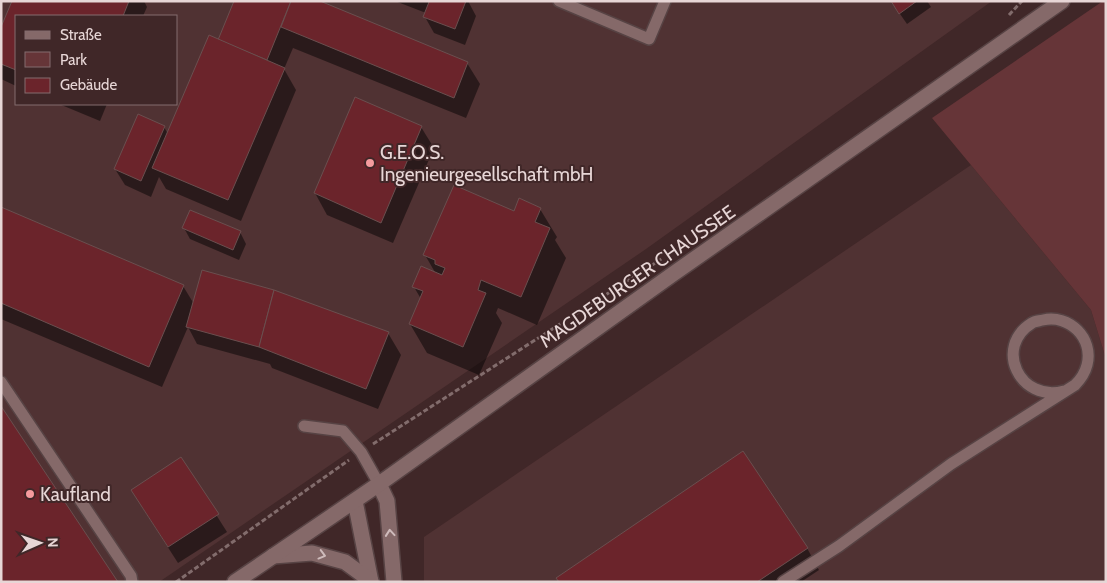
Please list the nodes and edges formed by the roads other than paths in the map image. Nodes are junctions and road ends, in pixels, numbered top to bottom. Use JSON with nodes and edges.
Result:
{"nodes":[{"id":1,"x":559,"y":1,"type":"edge"},
{"id":2,"x":665,"y":1,"type":"edge"},
{"id":3,"x":1062,"y":1,"type":"edge"},
{"id":4,"x":1,"y":382,"type":"edge"},
{"id":5,"x":1064,"y":391,"type":"junction"},
{"id":6,"x":304,"y":426,"type":"dead end"},
{"id":7,"x":378,"y":484,"type":"junction"},
{"id":8,"x":355,"y":501,"type":"junction"},
{"id":9,"x":273,"y":556,"type":"junction"},
{"id":10,"x":132,"y":582,"type":"edge"},
{"id":11,"x":235,"y":582,"type":"edge"},
{"id":12,"x":371,"y":582,"type":"edge"},
{"id":13,"x":394,"y":582,"type":"edge"},
{"id":14,"x":783,"y":582,"type":"edge"}],
"edges":[{"from":1,"to":2,"type":"lane"},
{"from":3,"to":7,"type":"main road","name":"MAGDEBURGER CHAUSSEE"},
{"from":4,"to":10,"type":"lane"},
{"from":5,"to":5,"type":"lane"},
{"from":5,"to":14,"type":"lane"},
{"from":6,"to":7,"type":"lane"},
{"from":7,"to":8,"type":"main road","name":"MAGDEBURGER CHAUSSEE"},
{"from":13,"to":7,"type":"main road","one_way":true},
{"from":8,"to":9,"type":"main road","name":"MAGDEBURGER CHAUSSEE"},
{"from":8,"to":12,"type":"main road"},
{"from":9,"to":11,"type":"main road","name":"MAGDEBURGER CHAUSSEE"},
{"from":9,"to":12,"type":"main road","one_way":true}]}
